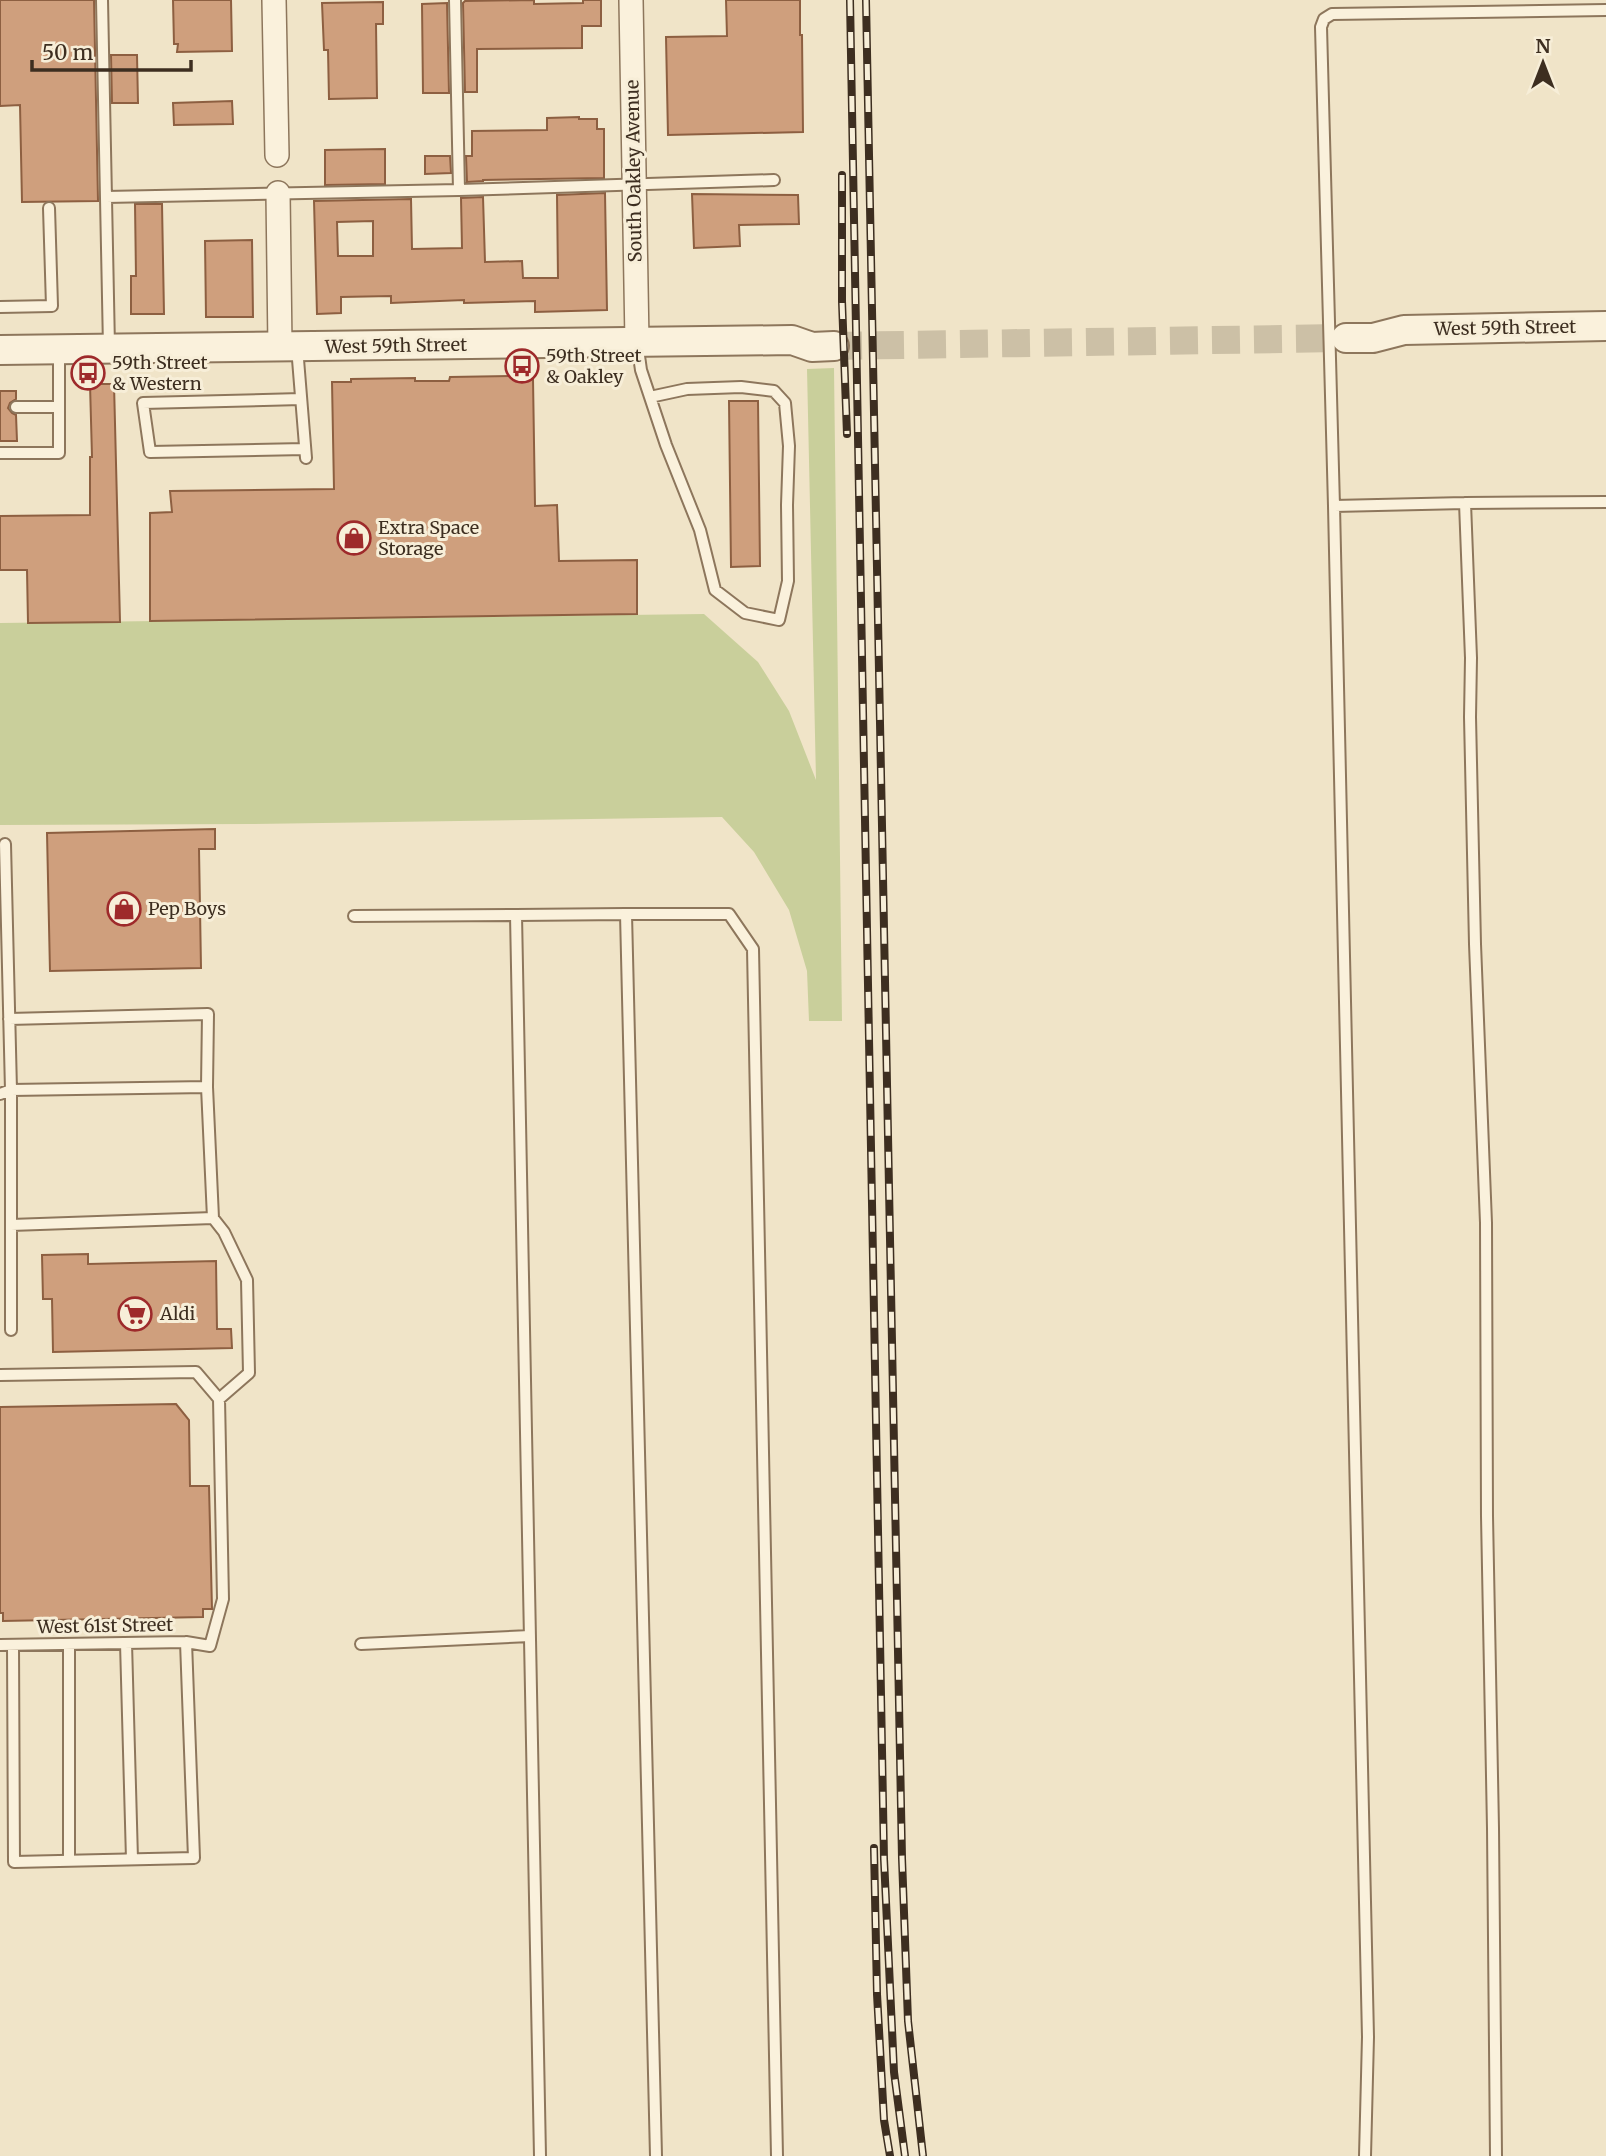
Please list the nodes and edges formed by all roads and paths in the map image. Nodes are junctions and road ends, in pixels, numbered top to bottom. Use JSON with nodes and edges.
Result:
{"nodes":[{"id":1,"x":102,"y":0,"type":"edge"},
{"id":2,"x":274,"y":0,"type":"edge"},
{"id":3,"x":455,"y":0,"type":"edge"},
{"id":4,"x":631,"y":0,"type":"edge"},
{"id":5,"x":1606,"y":10,"type":"edge"},
{"id":6,"x":277,"y":155,"type":"dead end"},
{"id":7,"x":774,"y":180,"type":"dead end"},
{"id":8,"x":635,"y":184,"type":"junction"},
{"id":9,"x":458,"y":190,"type":"junction"},
{"id":10,"x":278,"y":193,"type":"junction"},
{"id":11,"x":106,"y":197,"type":"junction"},
{"id":12,"x":49,"y":208,"type":"dead end"},
{"id":13,"x":0,"y":307,"type":"edge"},
{"id":14,"x":1606,"y":326,"type":"edge"},
{"id":15,"x":1345,"y":331,"type":"tunnel mouth"},
{"id":16,"x":833,"y":339,"type":"tunnel mouth"},
{"id":17,"x":637,"y":342,"type":"junction"},
{"id":18,"x":289,"y":347,"type":"junction"},
{"id":19,"x":110,"y":349,"type":"junction"},
{"id":20,"x":0,"y":350,"type":"edge"},
{"id":21,"x":59,"y":350,"type":"junction"},
{"id":22,"x":650,"y":397,"type":"junction"},
{"id":23,"x":301,"y":399,"type":"junction"},
{"id":24,"x":16,"y":407,"type":"dead end"},
{"id":25,"x":59,"y":407,"type":"junction"},
{"id":26,"x":0,"y":453,"type":"edge"},
{"id":27,"x":1606,"y":502,"type":"edge"},
{"id":28,"x":1465,"y":503,"type":"junction"},
{"id":29,"x":1334,"y":506,"type":"junction"},
{"id":30,"x":5,"y":844,"type":"dead end"},
{"id":31,"x":626,"y":914,"type":"junction"},
{"id":32,"x":516,"y":915,"type":"junction"},
{"id":33,"x":354,"y":916,"type":"dead end"},
{"id":34,"x":9,"y":1019,"type":"junction"},
{"id":35,"x":0,"y":1084,"type":"edge"},
{"id":36,"x":207,"y":1087,"type":"junction"},
{"id":37,"x":6,"y":1092,"type":"edge"},
{"id":38,"x":213,"y":1218,"type":"junction"},
{"id":39,"x":11,"y":1225,"type":"junction"},
{"id":40,"x":11,"y":1330,"type":"dead end"},
{"id":41,"x":0,"y":1375,"type":"edge"},
{"id":42,"x":219,"y":1399,"type":"junction"},
{"id":43,"x":530,"y":1636,"type":"junction"},
{"id":44,"x":186,"y":1642,"type":"junction"},
{"id":45,"x":126,"y":1643,"type":"junction"},
{"id":46,"x":69,"y":1644,"type":"junction"},
{"id":47,"x":361,"y":1644,"type":"dead end"},
{"id":48,"x":0,"y":1645,"type":"edge"},
{"id":49,"x":13,"y":1645,"type":"junction"},
{"id":50,"x":132,"y":1859,"type":"junction"},
{"id":51,"x":69,"y":1860,"type":"junction"},
{"id":52,"x":540,"y":2156,"type":"edge"},
{"id":53,"x":656,"y":2156,"type":"edge"},
{"id":54,"x":777,"y":2156,"type":"edge"},
{"id":55,"x":1365,"y":2156,"type":"edge"},
{"id":56,"x":1496,"y":2156,"type":"edge"}],
"edges":[{"from":1,"to":11,"type":"lane"},
{"from":2,"to":6,"type":"street"},
{"from":3,"to":9,"type":"lane"},
{"from":4,"to":8,"type":"street","name":"South Oakley Avenue"},
{"from":5,"to":29,"type":"lane"},
{"from":7,"to":8,"type":"lane"},
{"from":8,"to":9,"type":"lane"},
{"from":8,"to":17,"type":"street","name":"South Oakley Avenue"},
{"from":9,"to":10,"type":"lane"},
{"from":10,"to":11,"type":"lane"},
{"from":10,"to":18,"type":"street"},
{"from":11,"to":19,"type":"lane"},
{"from":12,"to":13,"type":"lane"},
{"from":14,"to":15,"type":"street","name":"West 59th Street"},
{"from":16,"to":17,"type":"street","name":"West 59th Street"},
{"from":17,"to":18,"type":"street","name":"West 59th Street"},
{"from":17,"to":22,"type":"lane"},
{"from":18,"to":19,"type":"street","name":"West 59th Street"},
{"from":18,"to":23,"type":"lane"},
{"from":19,"to":21,"type":"street","name":"West 59th Street"},
{"from":20,"to":21,"type":"street","name":"West 59th Street"},
{"from":21,"to":25,"type":"lane"},
{"from":22,"to":22,"type":"lane"},
{"from":23,"to":23,"type":"lane"},
{"from":24,"to":25,"type":"lane"},
{"from":25,"to":26,"type":"lane"},
{"from":27,"to":28,"type":"lane"},
{"from":28,"to":29,"type":"lane"},
{"from":28,"to":56,"type":"lane"},
{"from":29,"to":55,"type":"lane"},
{"from":30,"to":34,"type":"lane"},
{"from":31,"to":32,"type":"lane"},
{"from":31,"to":53,"type":"lane"},
{"from":31,"to":54,"type":"lane"},
{"from":32,"to":33,"type":"lane"},
{"from":32,"to":43,"type":"lane"},
{"from":34,"to":36,"type":"lane"},
{"from":34,"to":37,"type":"lane"},
{"from":35,"to":37,"type":"lane"},
{"from":36,"to":37,"type":"lane"},
{"from":36,"to":38,"type":"lane"},
{"from":37,"to":39,"type":"lane"},
{"from":38,"to":39,"type":"lane"},
{"from":38,"to":42,"type":"lane"},
{"from":39,"to":40,"type":"lane"},
{"from":41,"to":42,"type":"lane"},
{"from":42,"to":44,"type":"lane","name":"West 61st Street"},
{"from":43,"to":47,"type":"lane"},
{"from":43,"to":52,"type":"lane"},
{"from":44,"to":45,"type":"lane","name":"West 61st Street"},
{"from":44,"to":50,"type":"lane"},
{"from":45,"to":46,"type":"lane","name":"West 61st Street"},
{"from":45,"to":50,"type":"lane"},
{"from":46,"to":49,"type":"lane","name":"West 61st Street"},
{"from":46,"to":51,"type":"lane"},
{"from":48,"to":49,"type":"lane","name":"West 61st Street"},
{"from":49,"to":51,"type":"lane"},
{"from":50,"to":51,"type":"lane"}]}
